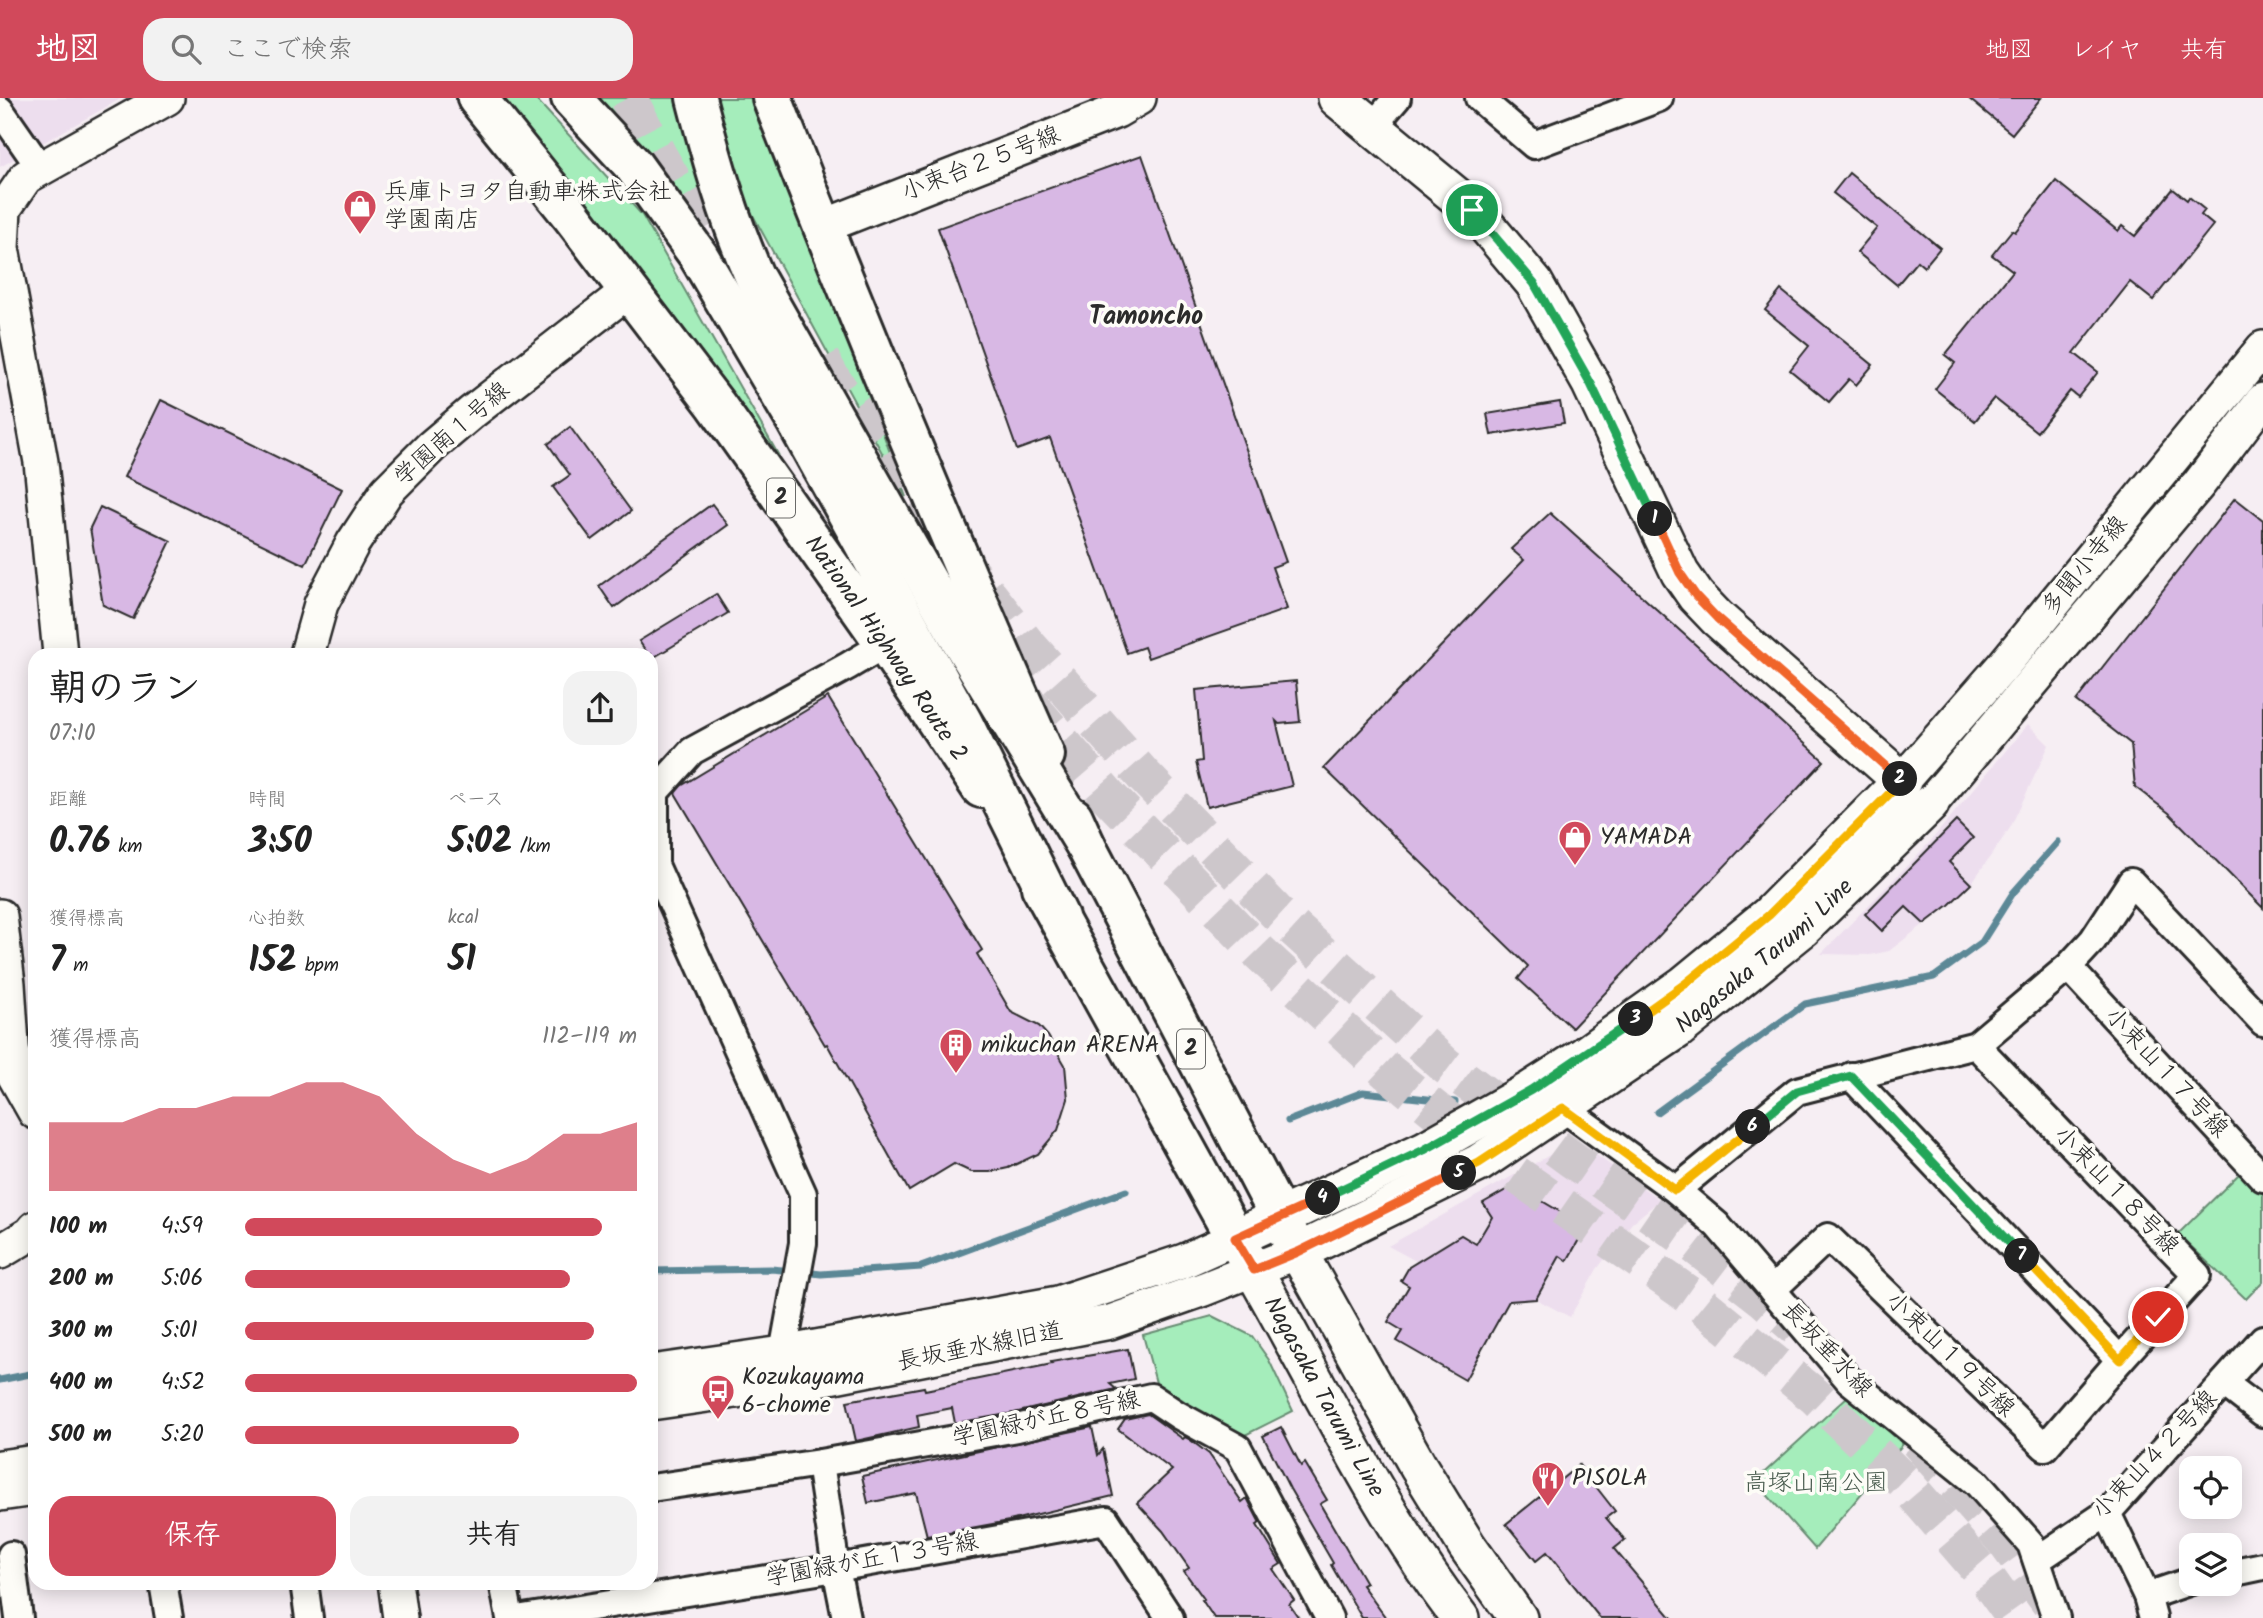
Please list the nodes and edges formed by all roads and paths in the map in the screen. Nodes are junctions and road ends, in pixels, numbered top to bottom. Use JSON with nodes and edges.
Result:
{"nodes":[{"id":1,"x":477,"y":98,"type":"edge"},
{"id":2,"x":571,"y":98,"type":"edge"},
{"id":3,"x":696,"y":98,"type":"edge"},
{"id":4,"x":772,"y":98,"type":"edge"},
{"id":5,"x":1139,"y":98,"type":"edge"},
{"id":6,"x":1338,"y":98,"type":"edge"},
{"id":7,"x":1397,"y":98,"type":"edge"},
{"id":8,"x":1479,"y":98,"type":"edge"},
{"id":9,"x":1659,"y":98,"type":"edge"},
{"id":10,"x":146,"y":103,"type":"edge"},
{"id":11,"x":0,"y":110,"type":"edge"},
{"id":12,"x":1372,"y":127,"type":"junction"},
{"id":13,"x":41,"y":169,"type":"junction"},
{"id":14,"x":822,"y":227,"type":"junction"},
{"id":15,"x":628,"y":291,"type":"junction"},
{"id":16,"x":2263,"y":348,"type":"edge"},
{"id":17,"x":2263,"y":400,"type":"edge"},
{"id":18,"x":2216,"y":407,"type":"junction"},
{"id":19,"x":2252,"y":437,"type":"edge"},
{"id":20,"x":885,"y":644,"type":"junction"},
{"id":21,"x":59,"y":648,"type":"edge"},
{"id":22,"x":308,"y":648,"type":"edge"},
{"id":23,"x":1902,"y":781,"type":"junction"},
{"id":24,"x":658,"y":787,"type":"edge"},
{"id":25,"x":1930,"y":804,"type":"joint"},
{"id":26,"x":1086,"y":846,"type":"junction"},
{"id":27,"x":658,"y":871,"type":"edge"},
{"id":28,"x":0,"y":916,"type":"edge"},
{"id":29,"x":1059,"y":917,"type":"junction"},
{"id":30,"x":2068,"y":967,"type":"junction"},
{"id":31,"x":28,"y":1016,"type":"edge"},
{"id":32,"x":2263,"y":1022,"type":"edge"},
{"id":33,"x":10,"y":1031,"type":"junction"},
{"id":34,"x":1976,"y":1045,"type":"junction"},
{"id":35,"x":1851,"y":1076,"type":"junction"},
{"id":36,"x":28,"y":1100,"type":"edge"},
{"id":37,"x":1563,"y":1108,"type":"junction"},
{"id":38,"x":2263,"y":1178,"type":"edge"},
{"id":39,"x":1675,"y":1190,"type":"junction"},
{"id":40,"x":1279,"y":1219,"type":"junction"},
{"id":41,"x":28,"y":1235,"type":"edge"},
{"id":42,"x":1235,"y":1238,"type":"junction"},
{"id":43,"x":0,"y":1252,"type":"edge"},
{"id":44,"x":1298,"y":1252,"type":"junction"},
{"id":45,"x":1254,"y":1270,"type":"junction"},
{"id":46,"x":1772,"y":1290,"type":"junction"},
{"id":47,"x":2263,"y":1339,"type":"edge"},
{"id":48,"x":783,"y":1353,"type":"junction"},
{"id":49,"x":2120,"y":1360,"type":"junction"},
{"id":50,"x":658,"y":1371,"type":"edge"},
{"id":51,"x":2224,"y":1383,"type":"junction"},
{"id":52,"x":658,"y":1402,"type":"edge"},
{"id":53,"x":2263,"y":1413,"type":"edge"},
{"id":54,"x":28,"y":1463,"type":"edge"},
{"id":55,"x":820,"y":1464,"type":"junction"},
{"id":56,"x":0,"y":1467,"type":"edge"},
{"id":57,"x":658,"y":1487,"type":"edge"},
{"id":58,"x":28,"y":1490,"type":"edge"},
{"id":59,"x":0,"y":1494,"type":"edge"},
{"id":60,"x":2107,"y":1513,"type":"junction"},
{"id":61,"x":15,"y":1554,"type":"edge"},
{"id":62,"x":2036,"y":1560,"type":"junction"},
{"id":63,"x":2263,"y":1566,"type":"edge"},
{"id":64,"x":836,"y":1567,"type":"junction"},
{"id":65,"x":2242,"y":1570,"type":"edge"},
{"id":66,"x":2179,"y":1589,"type":"edge"},
{"id":67,"x":164,"y":1590,"type":"edge"},
{"id":68,"x":305,"y":1590,"type":"edge"},
{"id":69,"x":396,"y":1590,"type":"edge"},
{"id":70,"x":505,"y":1590,"type":"edge"},
{"id":71,"x":2150,"y":1607,"type":"edge"},
{"id":72,"x":19,"y":1618,"type":"edge"},
{"id":73,"x":169,"y":1618,"type":"edge"},
{"id":74,"x":309,"y":1618,"type":"edge"},
{"id":75,"x":400,"y":1618,"type":"edge"},
{"id":76,"x":510,"y":1618,"type":"edge"},
{"id":77,"x":523,"y":1618,"type":"edge"},
{"id":78,"x":846,"y":1618,"type":"edge"},
{"id":79,"x":1170,"y":1618,"type":"edge"},
{"id":80,"x":1329,"y":1618,"type":"edge"},
{"id":81,"x":1460,"y":1618,"type":"edge"},
{"id":82,"x":1518,"y":1618,"type":"edge"},
{"id":83,"x":2056,"y":1618,"type":"edge"}],
"edges":[{"from":1,"to":15,"type":"highway","name":"National Highway Route 2","number":"2"},
{"from":2,"to":29,"type":"highway"},
{"from":3,"to":26,"type":"highway"},
{"from":4,"to":14,"type":"highway","number":"2"},
{"from":5,"to":14,"type":"street","name":"小束台２５号線"},
{"from":6,"to":12,"type":"main road"},
{"from":7,"to":12,"type":"street"},
{"from":8,"to":9,"type":"street"},
{"from":10,"to":13,"type":"street"},
{"from":11,"to":13,"type":"street"},
{"from":12,"to":23,"type":"main road"},
{"from":13,"to":21,"type":"street"},
{"from":14,"to":26,"type":"highway","number":"2"},
{"from":15,"to":20,"type":"highway","name":"National Highway Route 2","number":"2"},
{"from":15,"to":22,"type":"street","name":"学園南１号線"},
{"from":16,"to":18,"type":"street","name":"多聞小寺線"},
{"from":17,"to":19,"type":"street","name":"多聞小寺線"},
{"from":18,"to":19,"type":"street"},
{"from":18,"to":23,"type":"street","name":"多聞小寺線"},
{"from":19,"to":25,"type":"street","name":"多聞小寺線"},
{"from":20,"to":24,"type":"street"},
{"from":20,"to":29,"type":"highway","name":"National Highway Route 2","number":"2"},
{"from":23,"to":40,"type":"main road","name":"Nagasaka Tarumi Line"},
{"from":25,"to":37,"type":"main road","name":"Nagasaka Tarumi Line"},
{"from":26,"to":40,"type":"highway","number":"2"},
{"from":27,"to":48,"type":"street"},
{"from":28,"to":33,"type":"street"},
{"from":29,"to":42,"type":"highway","name":"National Highway Route 2","number":"2"},
{"from":30,"to":32,"type":"street"},
{"from":30,"to":34,"type":"street"},
{"from":30,"to":38,"type":"street","name":"小束山１７号線"},
{"from":31,"to":33,"type":"street"},
{"from":33,"to":36,"type":"street"},
{"from":34,"to":35,"type":"street"},
{"from":34,"to":49,"type":"street","name":"小束山１８号線"},
{"from":35,"to":39,"type":"street"},
{"from":35,"to":49,"type":"street"},
{"from":37,"to":39,"type":"street","name":"長坂垂水線"},
{"from":37,"to":44,"type":"main road","name":"Nagasaka Tarumi Line"},
{"from":39,"to":46,"type":"street","name":"長坂垂水線"},
{"from":40,"to":42,"type":"main road","name":"Nagasaka Tarumi Line"},
{"from":40,"to":44,"type":"highway","number":"2"},
{"from":41,"to":43,"type":"street"},
{"from":42,"to":45,"type":"main road","name":"Nagasaka Tarumi Line"},
{"from":42,"to":48,"type":"street","name":"長坂垂水線旧道"},
{"from":44,"to":45,"type":"street","name":"長坂垂水線旧道"},
{"from":44,"to":82,"type":"main road","name":"Nagasaka Tarumi Line"},
{"from":45,"to":52,"type":"street","name":"長坂垂水線旧道"},
{"from":45,"to":81,"type":"main road","name":"Nagasaka Tarumi Line"},
{"from":46,"to":49,"type":"street","name":"小束山１９号線"},
{"from":46,"to":62,"type":"street","name":"長坂垂水線"},
{"from":47,"to":51,"type":"street","name":"小束山４２号線"},
{"from":48,"to":50,"type":"street","name":"長坂垂水線旧道"},
{"from":51,"to":53,"type":"street"},
{"from":51,"to":60,"type":"street","name":"小束山４２号線"},
{"from":54,"to":56,"type":"street"},
{"from":55,"to":57,"type":"street","name":"学園緑が丘８号線"},
{"from":55,"to":64,"type":"street"},
{"from":55,"to":80,"type":"street","name":"学園緑が丘８号線"},
{"from":58,"to":59,"type":"street"},
{"from":60,"to":62,"type":"street","name":"小束山４２号線"},
{"from":60,"to":71,"type":"street"},
{"from":61,"to":72,"type":"street"},
{"from":62,"to":83,"type":"street","name":"長坂垂水線"},
{"from":63,"to":65,"type":"street"},
{"from":64,"to":77,"type":"street","name":"学園緑が丘１３号線"},
{"from":64,"to":78,"type":"street"},
{"from":64,"to":79,"type":"street","name":"学園緑が丘１３号線"},
{"from":66,"to":71,"type":"street"},
{"from":67,"to":73,"type":"street"},
{"from":68,"to":74,"type":"street"},
{"from":69,"to":75,"type":"street"},
{"from":70,"to":76,"type":"street"}]}
